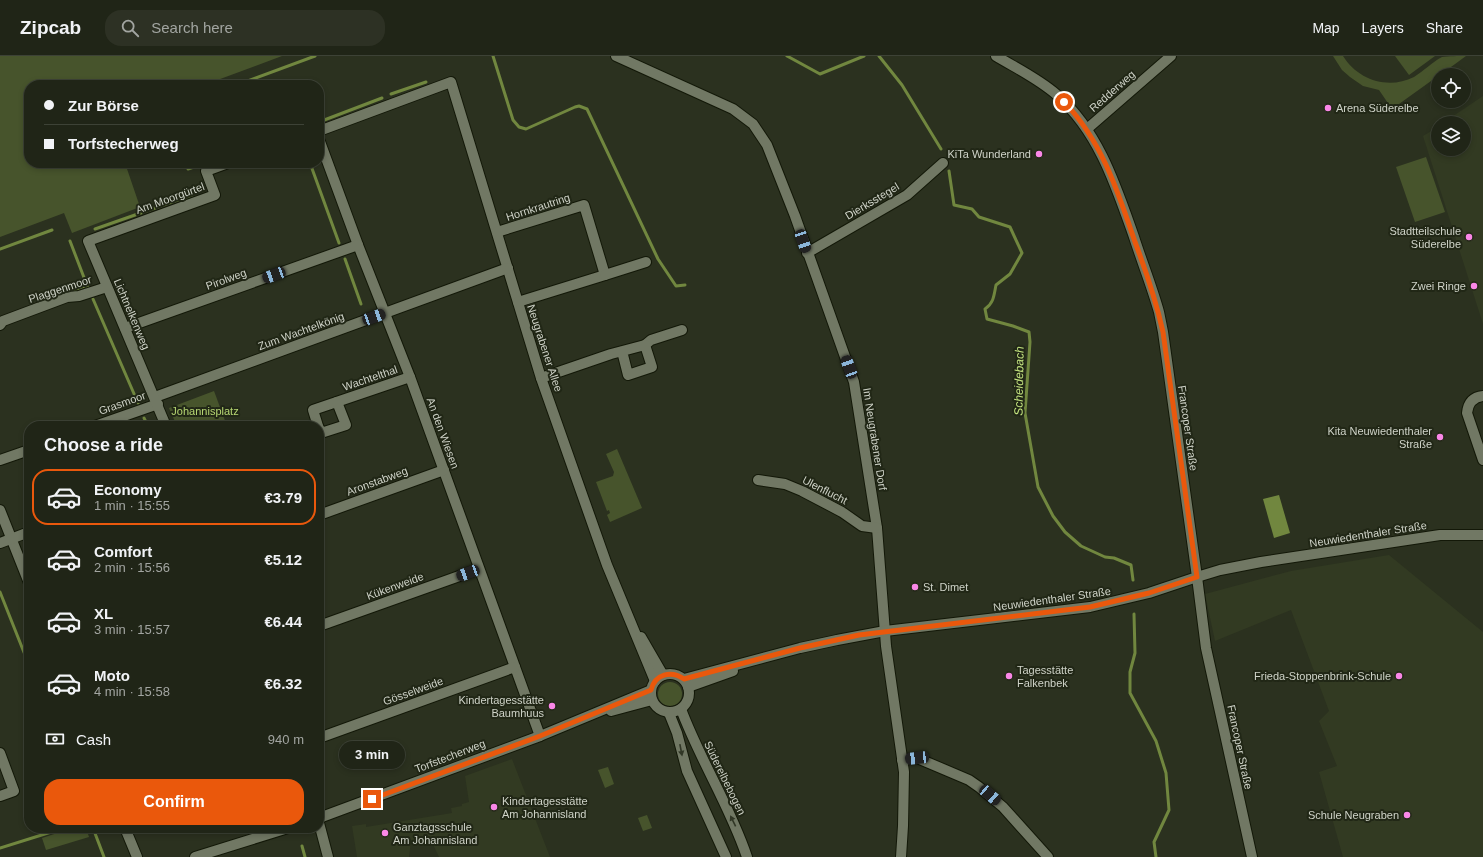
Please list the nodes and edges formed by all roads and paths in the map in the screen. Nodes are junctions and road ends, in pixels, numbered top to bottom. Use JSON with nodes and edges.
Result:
{"nodes":[{"id":1,"x":616,"y":56,"type":"edge"},
{"id":2,"x":996,"y":56,"type":"edge"},
{"id":3,"x":1171,"y":56,"type":"edge"},
{"id":4,"x":324,"y":129,"type":"edge"},
{"id":5,"x":1087,"y":129,"type":"junction"},
{"id":6,"x":324,"y":153,"type":"edge"},
{"id":7,"x":943,"y":162,"type":"dead end"},
{"id":8,"x":214,"y":168,"type":"edge"},
{"id":9,"x":497,"y":232,"type":"junction"},
{"id":10,"x":88,"y":241,"type":"joint"},
{"id":11,"x":358,"y":245,"type":"junction"},
{"id":12,"x":807,"y":253,"type":"junction"},
{"id":13,"x":646,"y":262,"type":"dead end"},
{"id":14,"x":508,"y":268,"type":"junction"},
{"id":15,"x":605,"y":275,"type":"junction"},
{"id":16,"x":107,"y":287,"type":"junction"},
{"id":17,"x":518,"y":302,"type":"junction"},
{"id":18,"x":385,"y":313,"type":"junction"},
{"id":19,"x":0,"y":325,"type":"edge"},
{"id":20,"x":124,"y":328,"type":"junction"},
{"id":21,"x":682,"y":330,"type":"dead end"},
{"id":22,"x":645,"y":345,"type":"junction"},
{"id":23,"x":622,"y":351,"type":"junction"},
{"id":24,"x":410,"y":377,"type":"junction"},
{"id":25,"x":541,"y":378,"type":"junction"},
{"id":26,"x":1483,"y":396,"type":"edge"},
{"id":27,"x":156,"y":400,"type":"junction"},
{"id":28,"x":337,"y":402,"type":"junction"},
{"id":29,"x":107,"y":421,"type":"edge"},
{"id":30,"x":164,"y":421,"type":"edge"},
{"id":31,"x":317,"y":421,"type":"edge"},
{"id":32,"x":324,"y":432,"type":"edge"},
{"id":33,"x":24,"y":452,"type":"edge"},
{"id":34,"x":0,"y":460,"type":"edge"},
{"id":35,"x":1483,"y":460,"type":"edge"},
{"id":36,"x":444,"y":470,"type":"junction"},
{"id":37,"x":758,"y":480,"type":"dead end"},
{"id":38,"x":0,"y":510,"type":"edge"},
{"id":39,"x":324,"y":513,"type":"edge"},
{"id":40,"x":877,"y":528,"type":"junction"},
{"id":41,"x":24,"y":534,"type":"edge"},
{"id":42,"x":1483,"y":535,"type":"edge"},
{"id":43,"x":11,"y":539,"type":"junction"},
{"id":44,"x":0,"y":543,"type":"edge"},
{"id":45,"x":479,"y":569,"type":"junction"},
{"id":46,"x":24,"y":571,"type":"edge"},
{"id":47,"x":1197,"y":577,"type":"junction"},
{"id":48,"x":324,"y":624,"type":"edge"},
{"id":49,"x":885,"y":632,"type":"junction"},
{"id":50,"x":515,"y":667,"type":"junction"},
{"id":51,"x":656,"y":682,"type":"junction"},
{"id":52,"x":686,"y":683,"type":"junction"},
{"id":53,"x":652,"y":700,"type":"junction"},
{"id":54,"x":681,"y":710,"type":"junction"},
{"id":55,"x":669,"y":713,"type":"junction"},
{"id":56,"x":589,"y":716,"type":"junction"},
{"id":57,"x":324,"y":736,"type":"edge"},
{"id":58,"x":540,"y":736,"type":"junction"},
{"id":59,"x":0,"y":753,"type":"edge"},
{"id":60,"x":902,"y":760,"type":"junction"},
{"id":61,"x":0,"y":796,"type":"edge"},
{"id":62,"x":324,"y":816,"type":"edge"},
{"id":63,"x":127,"y":833,"type":"edge"},
{"id":64,"x":272,"y":833,"type":"edge"},
{"id":65,"x":322,"y":833,"type":"edge"},
{"id":66,"x":137,"y":857,"type":"edge"},
{"id":67,"x":195,"y":857,"type":"edge"},
{"id":68,"x":328,"y":857,"type":"edge"},
{"id":69,"x":726,"y":857,"type":"edge"},
{"id":70,"x":747,"y":857,"type":"edge"},
{"id":71,"x":901,"y":857,"type":"edge"},
{"id":72,"x":1048,"y":857,"type":"edge"},
{"id":73,"x":1252,"y":857,"type":"edge"}],
"edges":[{"from":1,"to":12,"type":"street","name":"Im Neugrabener Dorf"},
{"from":2,"to":5,"type":"street","name":"Francoper Straße"},
{"from":3,"to":5,"type":"street","name":"Redderweg"},
{"from":4,"to":9,"type":"street","name":"Neugrabener Allee"},
{"from":5,"to":47,"type":"street","name":"Francoper Straße"},
{"from":6,"to":11,"type":"street","name":"An den Wiesen"},
{"from":7,"to":12,"type":"street","name":"Dierksstegel"},
{"from":8,"to":10,"type":"street","name":"Am Moorgürtel"},
{"from":9,"to":14,"type":"street","name":"Neugrabener Allee"},
{"from":9,"to":15,"type":"street","name":"Hornkrautring"},
{"from":10,"to":16,"type":"street","name":"Lichtnelkenweg"},
{"from":11,"to":18,"type":"street","name":"An den Wiesen"},
{"from":11,"to":20,"type":"street","name":"Pirolweg"},
{"from":12,"to":40,"type":"street","name":"Im Neugrabener Dorf"},
{"from":13,"to":15,"type":"street"},
{"from":14,"to":17,"type":"street","name":"Neugrabener Allee"},
{"from":14,"to":18,"type":"street","name":"Zum Wachtelkönig"},
{"from":15,"to":17,"type":"street"},
{"from":16,"to":19,"type":"street","name":"Plaggenmoor"},
{"from":16,"to":20,"type":"street","name":"Lichtnelkenweg"},
{"from":17,"to":25,"type":"street","name":"Neugrabener Allee"},
{"from":18,"to":24,"type":"street","name":"An den Wiesen"},
{"from":18,"to":27,"type":"street","name":"Zum Wachtelkönig"},
{"from":20,"to":27,"type":"street","name":"Lichtnelkenweg"},
{"from":21,"to":22,"type":"street"},
{"from":22,"to":23,"type":"street"},
{"from":22,"to":23,"type":"street"},
{"from":23,"to":25,"type":"street"},
{"from":24,"to":28,"type":"street","name":"Wachtelthal"},
{"from":24,"to":36,"type":"street","name":"An den Wiesen"},
{"from":25,"to":51,"type":"street","name":"Neugrabener Allee"},
{"from":26,"to":35,"type":"street"},
{"from":27,"to":29,"type":"street","name":"Grasmoor"},
{"from":27,"to":30,"type":"street"},
{"from":28,"to":31,"type":"street","name":"Wachtelthal"},
{"from":28,"to":32,"type":"street","name":"Wachtelthal"},
{"from":33,"to":34,"type":"street"},
{"from":36,"to":39,"type":"street","name":"Aronstabweg"},
{"from":36,"to":45,"type":"street","name":"An den Wiesen"},
{"from":37,"to":40,"type":"street","name":"Ulenflucht"},
{"from":38,"to":43,"type":"street"},
{"from":40,"to":49,"type":"street","name":"Im Neugrabener Dorf"},
{"from":41,"to":43,"type":"street"},
{"from":42,"to":47,"type":"street","name":"Neuwiedenthaler Straße"},
{"from":43,"to":44,"type":"street"},
{"from":43,"to":46,"type":"street"},
{"from":45,"to":48,"type":"street","name":"Kükenweide"},
{"from":45,"to":50,"type":"street","name":"An den Wiesen"},
{"from":47,"to":49,"type":"street","name":"Neuwiedenthaler Straße"},
{"from":47,"to":73,"type":"street","name":"Francoper Straße"},
{"from":49,"to":52,"type":"street","name":"Neuwiedenthaler Straße"},
{"from":49,"to":60,"type":"street","name":"Im Neugrabener Dorf"},
{"from":50,"to":57,"type":"street","name":"Gösselweide"},
{"from":50,"to":58,"type":"street","name":"An den Wiesen"},
{"from":51,"to":52,"type":"street"},
{"from":51,"to":53,"type":"street"},
{"from":51,"to":56,"type":"street","name":"Torfstecherweg"},
{"from":52,"to":54,"type":"street"},
{"from":53,"to":55,"type":"street"},
{"from":53,"to":56,"type":"street","name":"Torfstecherweg"},
{"from":54,"to":55,"type":"street"},
{"from":70,"to":54,"type":"street","name":"Süderelbebogen","one_way":true},
{"from":55,"to":69,"type":"street","one_way":true},
{"from":56,"to":58,"type":"street","name":"Torfstecherweg"},
{"from":58,"to":62,"type":"street","name":"Torfstecherweg"},
{"from":59,"to":61,"type":"street"},
{"from":60,"to":71,"type":"street","name":"Im Neugrabener Dorf"},
{"from":60,"to":72,"type":"street"},
{"from":63,"to":66,"type":"street"},
{"from":64,"to":67,"type":"street"},
{"from":65,"to":68,"type":"street"}]}
